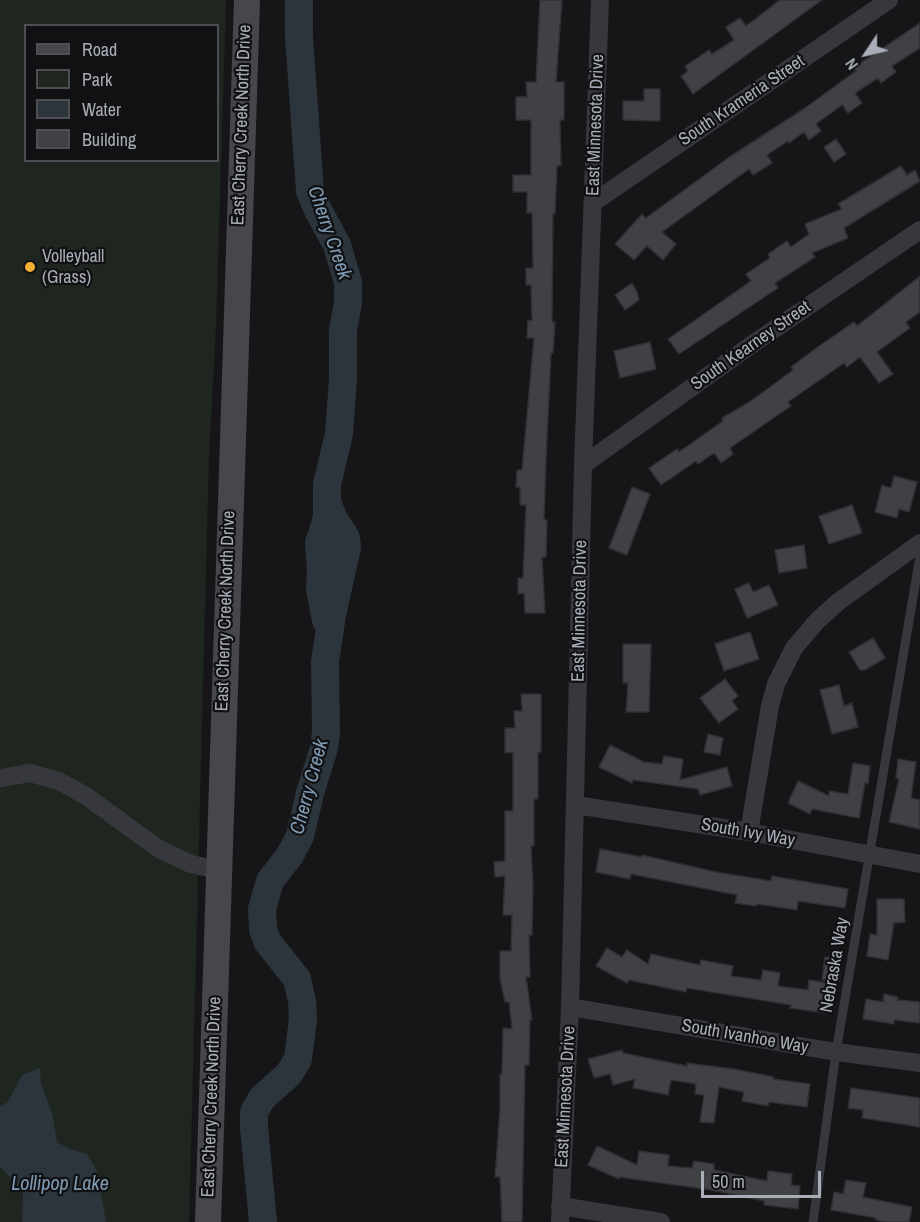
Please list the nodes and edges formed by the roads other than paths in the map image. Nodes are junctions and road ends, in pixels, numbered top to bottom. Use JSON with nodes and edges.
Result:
{"nodes":[{"id":1,"x":247,"y":0,"type":"edge"},
{"id":2,"x":600,"y":0,"type":"edge"},
{"id":3,"x":889,"y":0,"type":"edge"},
{"id":4,"x":594,"y":202,"type":"junction"},
{"id":5,"x":920,"y":230,"type":"edge"},
{"id":6,"x":583,"y":465,"type":"junction"},
{"id":7,"x":920,"y":543,"type":"edge"},
{"id":8,"x":920,"y":556,"type":"edge"},
{"id":9,"x":0,"y":778,"type":"edge"},
{"id":10,"x":576,"y":805,"type":"junction"},
{"id":11,"x":749,"y":832,"type":"junction"},
{"id":12,"x":871,"y":856,"type":"junction"},
{"id":13,"x":920,"y":864,"type":"edge"},
{"id":14,"x":218,"y":870,"type":"junction"},
{"id":15,"x":570,"y":1007,"type":"junction"},
{"id":16,"x":837,"y":1052,"type":"junction"},
{"id":17,"x":920,"y":1063,"type":"edge"},
{"id":18,"x":560,"y":1214,"type":"edge"},
{"id":19,"x":207,"y":1222,"type":"edge"},
{"id":20,"x":661,"y":1222,"type":"edge"},
{"id":21,"x":813,"y":1222,"type":"edge"}],
"edges":[{"from":1,"to":14,"type":"street","name":"East Cherry Creek North Drive"},
{"from":2,"to":4,"type":"street","name":"East Minnesota Drive"},
{"from":3,"to":4,"type":"street","name":"South Krameria Street"},
{"from":4,"to":6,"type":"street","name":"East Minnesota Drive"},
{"from":5,"to":6,"type":"street","name":"South Kearney Street"},
{"from":6,"to":10,"type":"street","name":"East Minnesota Drive"},
{"from":7,"to":11,"type":"street"},
{"from":8,"to":12,"type":"lane","name":"Nebraska Way"},
{"from":9,"to":14,"type":"street"},
{"from":10,"to":11,"type":"street","name":"South Ivy Way"},
{"from":10,"to":15,"type":"street","name":"East Minnesota Drive"},
{"from":11,"to":12,"type":"street","name":"South Ivy Way"},
{"from":12,"to":13,"type":"street","name":"South Ivy Way"},
{"from":12,"to":16,"type":"lane","name":"Nebraska Way"},
{"from":14,"to":19,"type":"street","name":"East Cherry Creek North Drive"},
{"from":15,"to":16,"type":"street","name":"South Ivanhoe Way"},
{"from":15,"to":18,"type":"street","name":"East Minnesota Drive"},
{"from":16,"to":17,"type":"street","name":"South Ivanhoe Way"},
{"from":16,"to":21,"type":"lane","name":"Nebraska Way"},
{"from":18,"to":20,"type":"street"}]}
